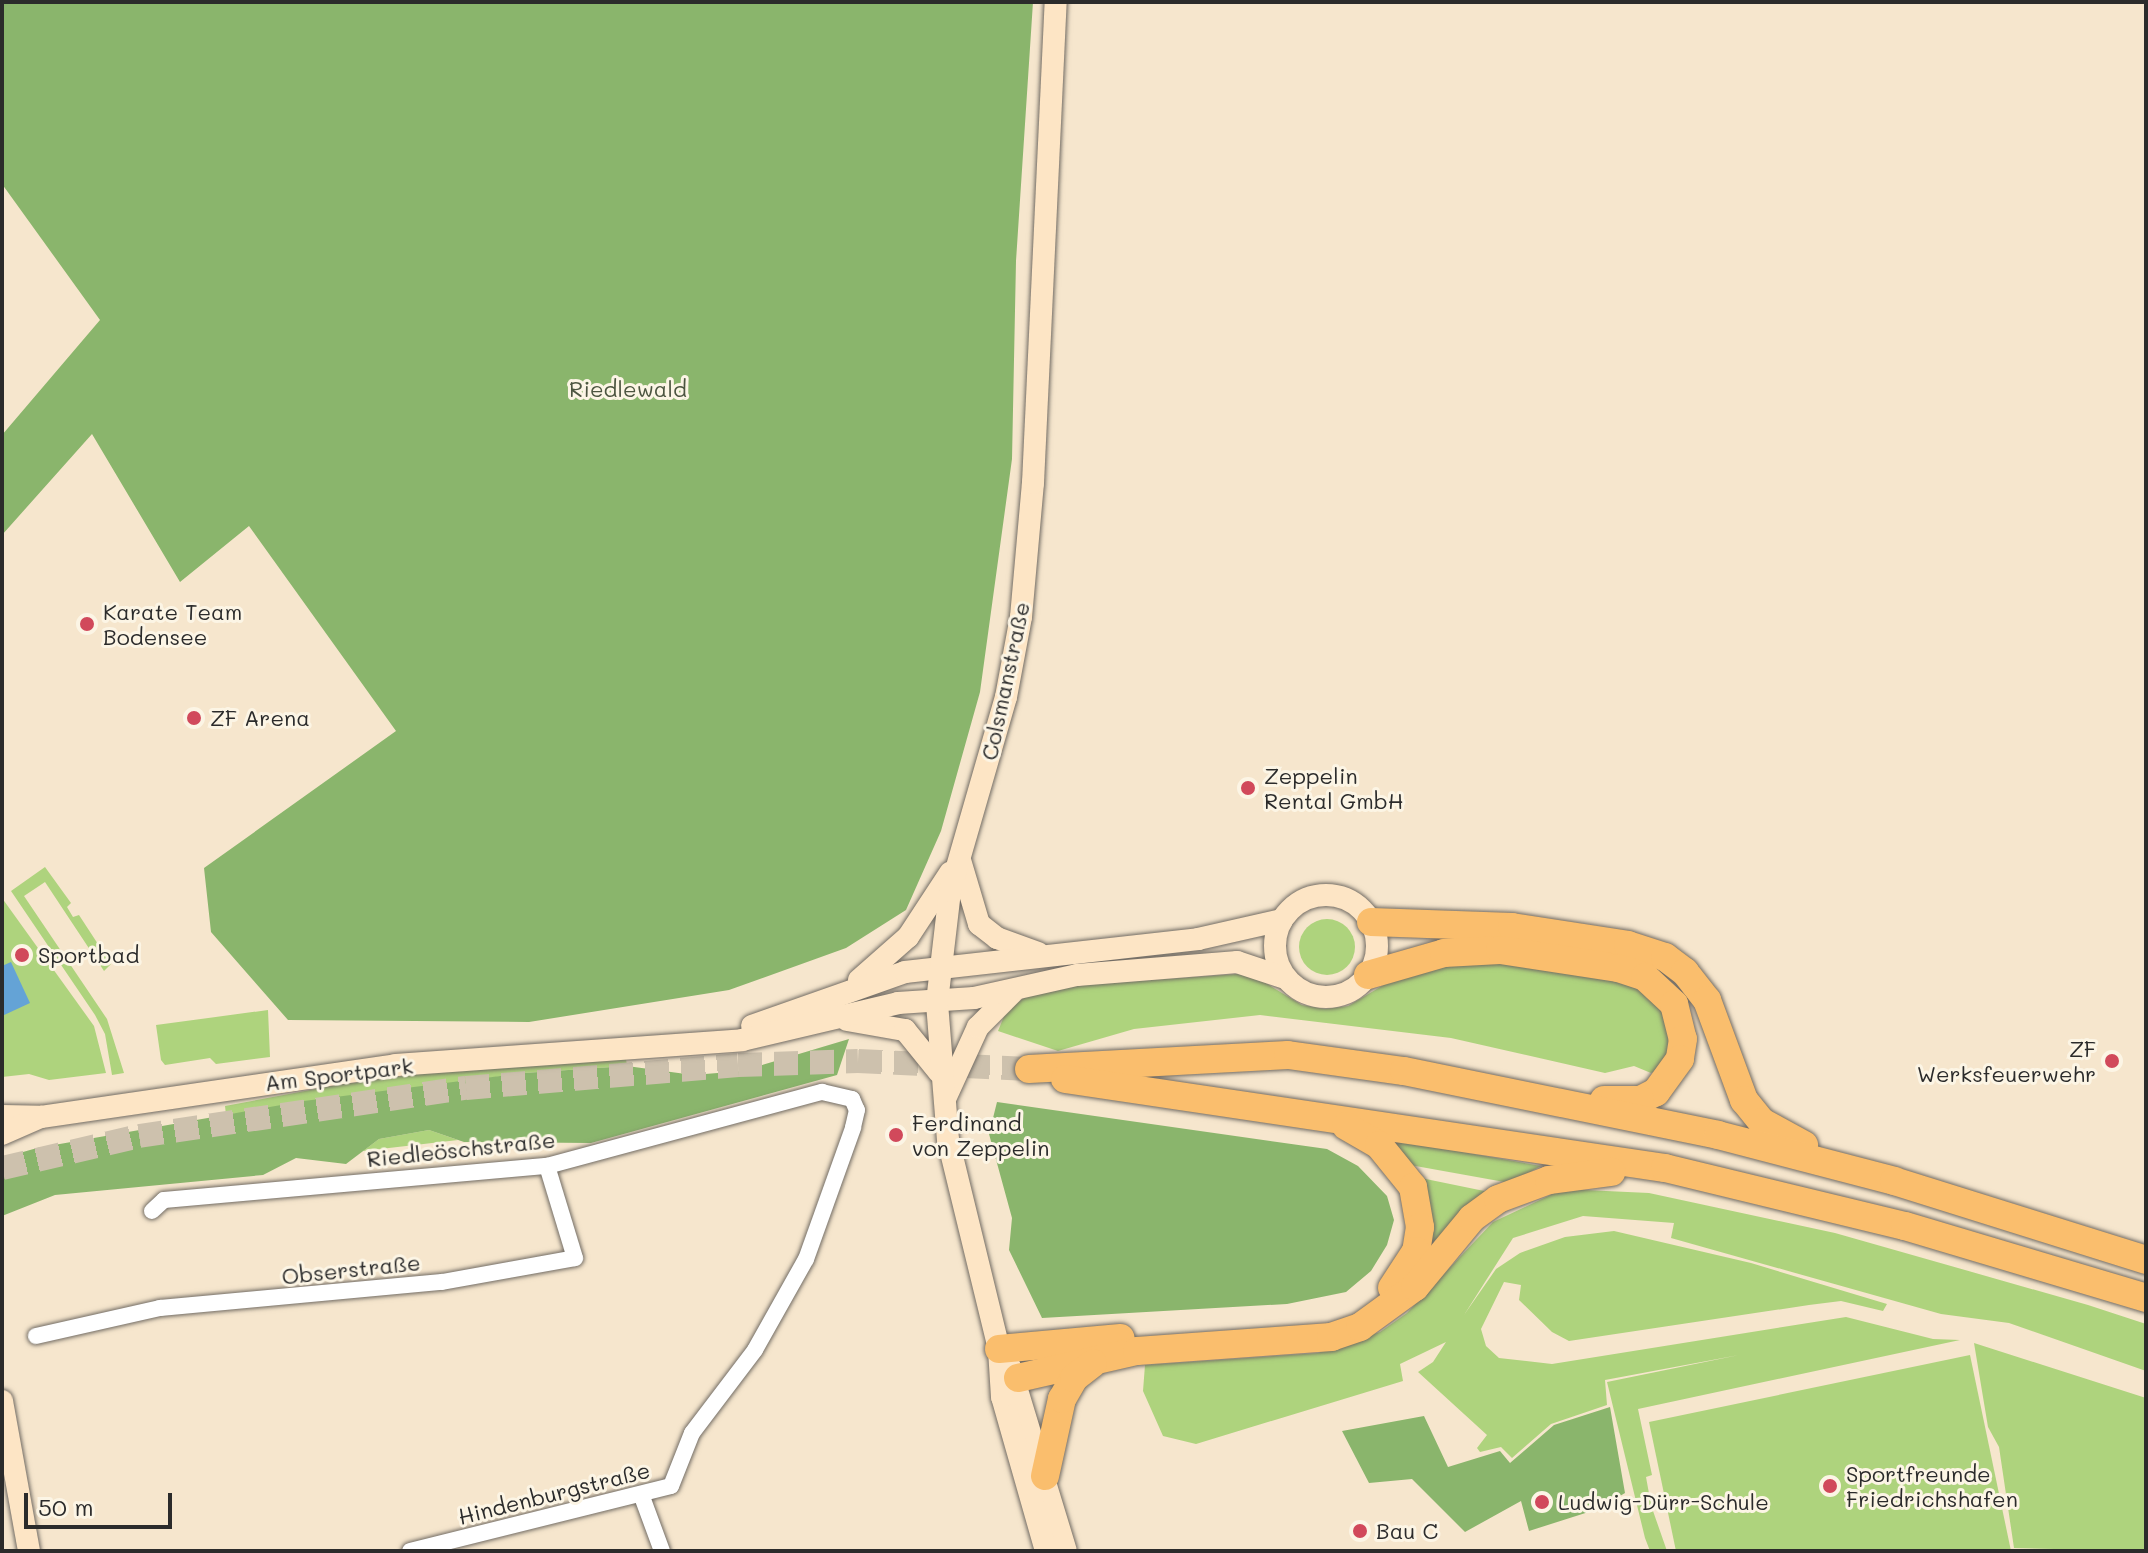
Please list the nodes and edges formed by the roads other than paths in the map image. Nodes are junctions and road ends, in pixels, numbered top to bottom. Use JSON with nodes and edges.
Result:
{"nodes":[{"id":1,"x":1056,"y":2,"type":"edge"},
{"id":2,"x":960,"y":859,"type":"junction"},
{"id":3,"x":1282,"y":920,"type":"junction"},
{"id":4,"x":1371,"y":922,"type":"junction"},
{"id":5,"x":1046,"y":955,"type":"junction"},
{"id":6,"x":940,"y":968,"type":"junction"},
{"id":7,"x":1368,"y":975,"type":"junction"},
{"id":8,"x":1285,"y":978,"type":"junction"},
{"id":9,"x":1023,"y":984,"type":"junction"},
{"id":10,"x":849,"y":989,"type":"junction"},
{"id":11,"x":937,"y":1002,"type":"junction"},
{"id":12,"x":834,"y":1017,"type":"junction"},
{"id":13,"x":638,"y":1048,"type":"junction"},
{"id":14,"x":941,"y":1075,"type":"junction"},
{"id":15,"x":1520,"y":1093,"type":"junction"},
{"id":16,"x":943,"y":1104,"type":"junction"},
{"id":17,"x":857,"y":1110,"type":"joint"},
{"id":18,"x":2,"y":1116,"type":"edge"},
{"id":19,"x":1319,"y":1116,"type":"junction"},
{"id":20,"x":41,"y":1117,"type":"junction"},
{"id":21,"x":2,"y":1134,"type":"edge"},
{"id":22,"x":547,"y":1166,"type":"junction"},
{"id":23,"x":1665,"y":1168,"type":"junction"},
{"id":24,"x":1894,"y":1181,"type":"junction"},
{"id":25,"x":152,"y":1211,"type":"dead end"},
{"id":26,"x":2146,"y":1260,"type":"edge"},
{"id":27,"x":2146,"y":1298,"type":"edge"},
{"id":28,"x":36,"y":1336,"type":"dead end"},
{"id":29,"x":999,"y":1349,"type":"junction"},
{"id":30,"x":1108,"y":1355,"type":"junction"},
{"id":31,"x":1009,"y":1380,"type":"junction"},
{"id":32,"x":2,"y":1401,"type":"edge"},
{"id":33,"x":1045,"y":1476,"type":"junction"},
{"id":34,"x":641,"y":1494,"type":"junction"},
{"id":35,"x":29,"y":1551,"type":"edge"},
{"id":36,"x":410,"y":1551,"type":"edge"},
{"id":37,"x":662,"y":1551,"type":"edge"},
{"id":38,"x":1046,"y":1551,"type":"edge"},
{"id":39,"x":1066,"y":1551,"type":"edge"}],
"edges":[{"from":1,"to":2,"type":"main road","name":"Colsmanstraße"},
{"from":2,"to":5,"type":"main road"},
{"from":2,"to":6,"type":"main road","name":"Colsmanstraße"},
{"from":2,"to":10,"type":"main road"},
{"from":3,"to":4,"type":"main road"},
{"from":3,"to":5,"type":"main road","name":"Am Sportpark"},
{"from":3,"to":8,"type":"main road"},
{"from":4,"to":7,"type":"main road"},
{"from":4,"to":24,"type":"highway"},
{"from":5,"to":6,"type":"main road","name":"Am Sportpark"},
{"from":6,"to":10,"type":"main road","name":"Am Sportpark"},
{"from":6,"to":11,"type":"main road","name":"Colsmanstraße"},
{"from":7,"to":8,"type":"main road"},
{"from":7,"to":15,"type":"highway"},
{"from":8,"to":9,"type":"main road","name":"Am Sportpark"},
{"from":9,"to":11,"type":"main road","name":"Am Sportpark"},
{"from":9,"to":16,"type":"main road"},
{"from":10,"to":13,"type":"main road","name":"Am Sportpark"},
{"from":11,"to":12,"type":"main road","name":"Am Sportpark"},
{"from":11,"to":14,"type":"main road","name":"Colsmanstraße"},
{"from":12,"to":13,"type":"main road","name":"Am Sportpark"},
{"from":12,"to":14,"type":"main road"},
{"from":13,"to":20,"type":"main road","name":"Am Sportpark"},
{"from":14,"to":16,"type":"main road","name":"Colsmanstraße"},
{"from":15,"to":19,"type":"highway"},
{"from":15,"to":24,"type":"highway"},
{"from":16,"to":29,"type":"main road","name":"Colsmanstraße"},
{"from":17,"to":22,"type":"street","name":"Riedleöschstraße"},
{"from":17,"to":34,"type":"street","name":"Hindenburgstraße"},
{"from":18,"to":20,"type":"main road","name":"Am Sportpark"},
{"from":19,"to":23,"type":"highway"},
{"from":19,"to":29,"type":"highway"},
{"from":20,"to":21,"type":"main road","name":"Am Sportpark"},
{"from":22,"to":25,"type":"street","name":"Riedleöschstraße"},
{"from":22,"to":28,"type":"street","name":"Obserstraße"},
{"from":23,"to":27,"type":"highway"},
{"from":23,"to":30,"type":"highway"},
{"from":24,"to":26,"type":"highway"},
{"from":29,"to":31,"type":"main road","name":"Colsmanstraße"},
{"from":30,"to":31,"type":"highway"},
{"from":30,"to":33,"type":"highway"},
{"from":31,"to":33,"type":"main road","name":"Colsmanstraße"},
{"from":31,"to":38,"type":"main road","name":"Colsmanstraße"},
{"from":32,"to":35,"type":"main road"},
{"from":33,"to":39,"type":"main road","name":"Colsmanstraße"},
{"from":34,"to":36,"type":"street","name":"Hindenburgstraße"},
{"from":34,"to":37,"type":"street"}]}
